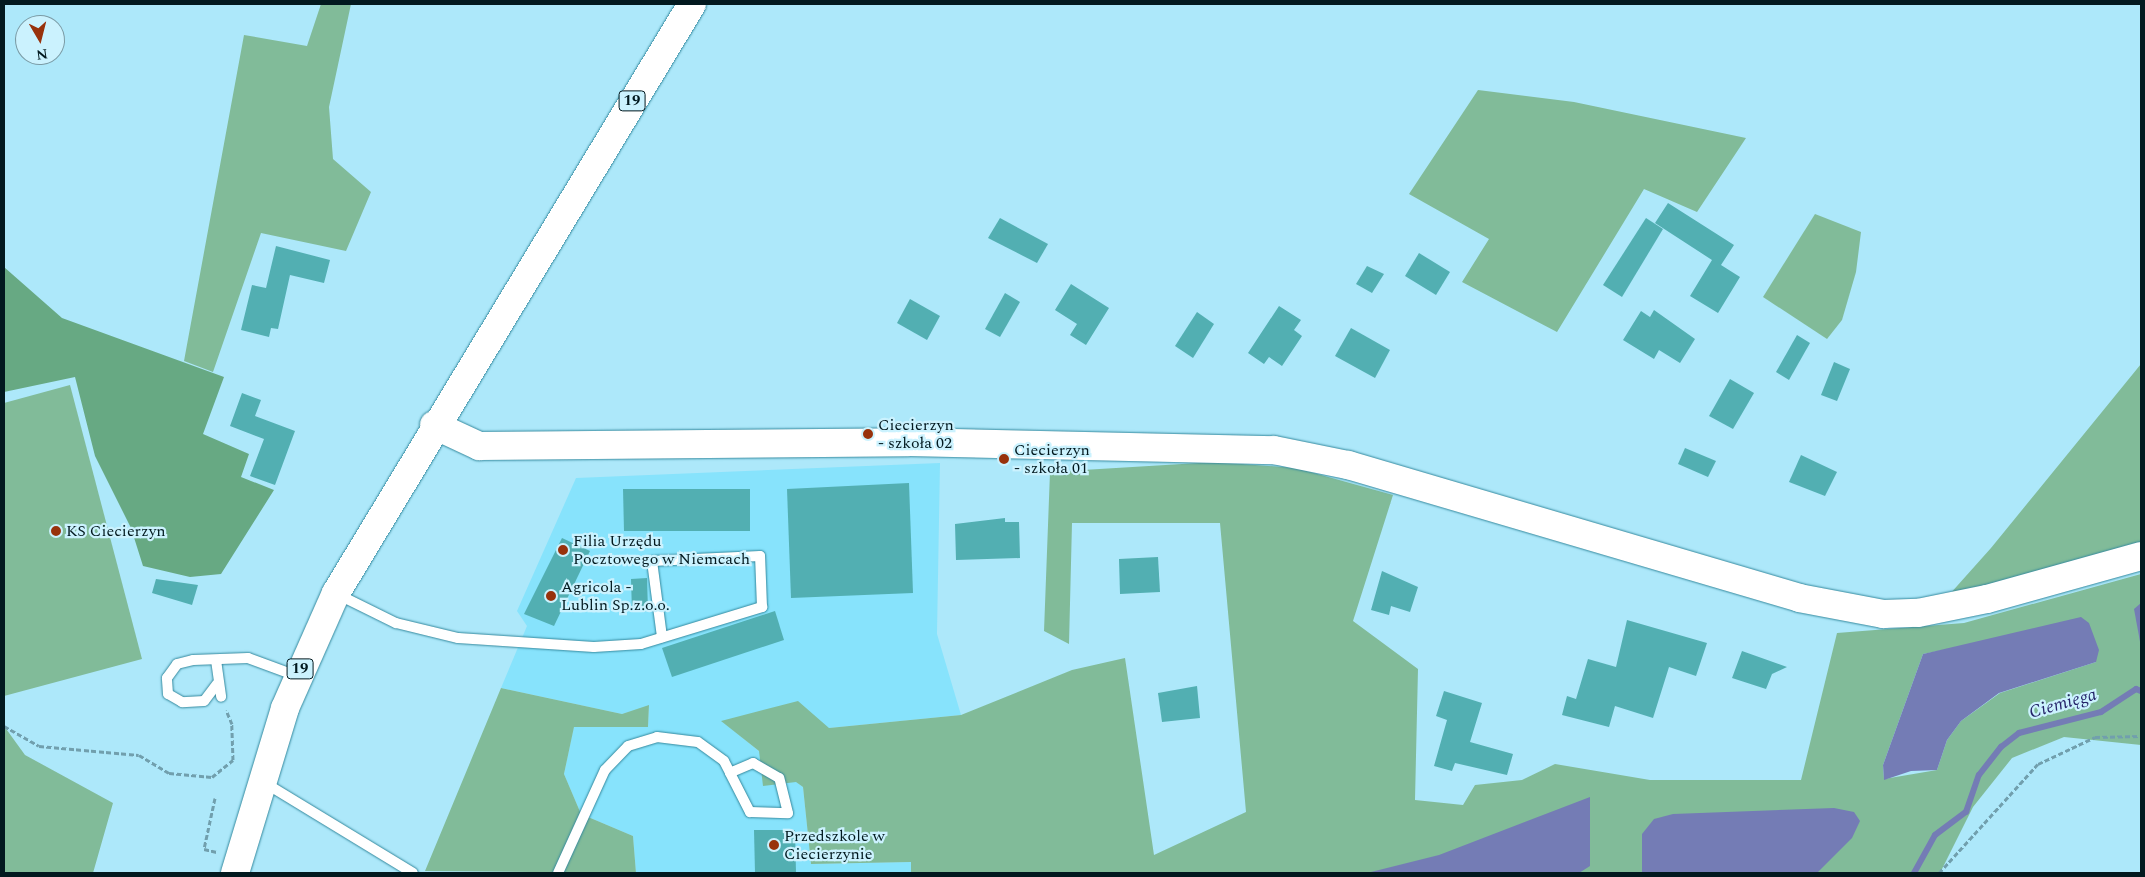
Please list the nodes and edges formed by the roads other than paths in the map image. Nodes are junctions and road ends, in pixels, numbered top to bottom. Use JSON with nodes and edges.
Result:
{"nodes":[{"id":1,"x":692,"y":4,"type":"edge"},
{"id":2,"x":434,"y":425,"type":"junction"},
{"id":3,"x":2141,"y":556,"type":"edge"},
{"id":4,"x":336,"y":594,"type":"junction"},
{"id":5,"x":662,"y":637,"type":"junction"},
{"id":6,"x":216,"y":660,"type":"junction"},
{"id":7,"x":297,"y":676,"type":"junction"},
{"id":8,"x":217,"y":684,"type":"junction"},
{"id":9,"x":221,"y":697,"type":"road end"},
{"id":10,"x":730,"y":773,"type":"junction"},
{"id":11,"x":262,"y":781,"type":"junction"},
{"id":12,"x":235,"y":873,"type":"edge"},
{"id":13,"x":413,"y":873,"type":"edge"},
{"id":14,"x":558,"y":873,"type":"edge"}],
"edges":[{"from":1,"to":2,"type":"main road","number":"19"},
{"from":2,"to":3,"type":"main road"},
{"from":2,"to":4,"type":"main road","number":"19"},
{"from":4,"to":5,"type":"lane"},
{"from":4,"to":7,"type":"main road","number":"19"},
{"from":5,"to":5,"type":"lane"},
{"from":6,"to":7,"type":"lane"},
{"from":6,"to":8,"type":"lane"},
{"from":6,"to":8,"type":"lane"},
{"from":7,"to":11,"type":"main road","number":"19"},
{"from":8,"to":9,"type":"lane"},
{"from":10,"to":10,"type":"lane"},
{"from":10,"to":14,"type":"lane"},
{"from":11,"to":12,"type":"main road","number":"19"},
{"from":11,"to":13,"type":"lane"}]}
